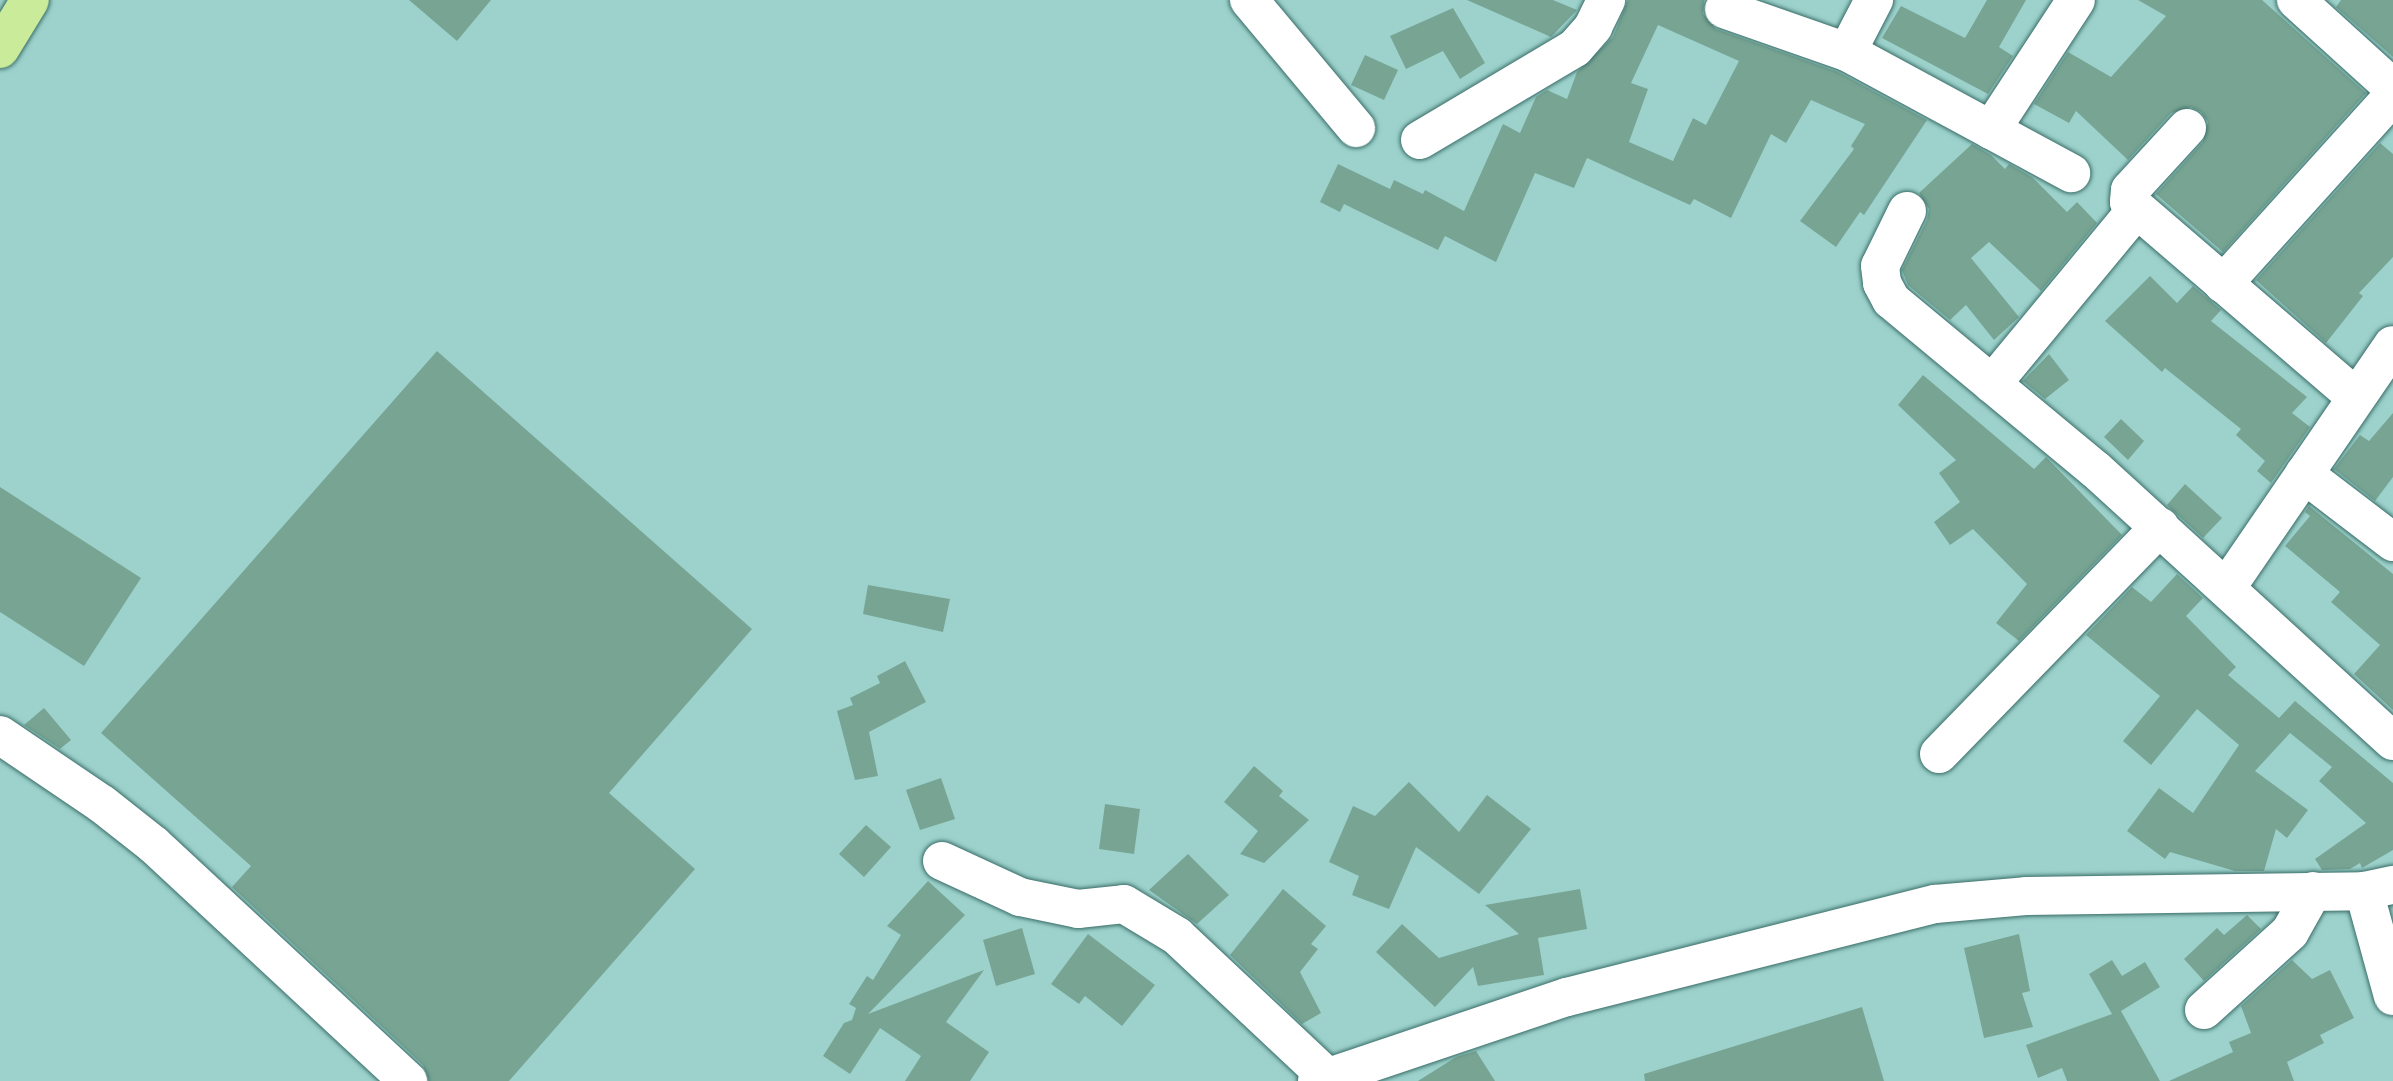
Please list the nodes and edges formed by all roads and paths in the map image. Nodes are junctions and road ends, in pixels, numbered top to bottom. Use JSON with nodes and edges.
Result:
{"nodes":[{"id":1,"x":30,"y":0,"type":"edge"},
{"id":2,"x":1249,"y":0,"type":"edge"},
{"id":3,"x":1606,"y":0,"type":"edge"},
{"id":4,"x":1874,"y":0,"type":"edge"},
{"id":5,"x":2076,"y":0,"type":"edge"},
{"id":6,"x":2296,"y":0,"type":"edge"},
{"id":7,"x":1724,"y":9,"type":"dead end"},
{"id":8,"x":0,"y":49,"type":"edge"},
{"id":9,"x":1847,"y":52,"type":"junction"},
{"id":10,"x":2393,"y":88,"type":"edge"},
{"id":11,"x":2393,"y":96,"type":"edge"},
{"id":12,"x":1356,"y":128,"type":"dead end"},
{"id":13,"x":2187,"y":128,"type":"dead end"},
{"id":14,"x":1991,"y":130,"type":"junction"},
{"id":15,"x":1420,"y":140,"type":"dead end"},
{"id":16,"x":2071,"y":173,"type":"dead end"},
{"id":17,"x":2136,"y":210,"type":"junction"},
{"id":18,"x":1907,"y":211,"type":"dead end"},
{"id":19,"x":2223,"y":284,"type":"junction"},
{"id":20,"x":2393,"y":345,"type":"edge"},
{"id":21,"x":1992,"y":384,"type":"junction"},
{"id":22,"x":2356,"y":397,"type":"junction"},
{"id":23,"x":2304,"y":474,"type":"junction"},
{"id":24,"x":2160,"y":527,"type":"junction"},
{"id":25,"x":2393,"y":542,"type":"edge"},
{"id":26,"x":2227,"y":587,"type":"junction"},
{"id":27,"x":0,"y":735,"type":"edge"},
{"id":28,"x":2393,"y":741,"type":"edge"},
{"id":29,"x":1939,"y":754,"type":"dead end"},
{"id":30,"x":942,"y":860,"type":"dead end"},
{"id":31,"x":2379,"y":888,"type":"edge"},
{"id":32,"x":2314,"y":891,"type":"junction"},
{"id":33,"x":2393,"y":996,"type":"edge"},
{"id":34,"x":2204,"y":1010,"type":"dead end"},
{"id":35,"x":1322,"y":1079,"type":"edge"},
{"id":36,"x":408,"y":1081,"type":"edge"}],
"edges":[{"from":1,"to":8,"type":"main road"},
{"from":2,"to":12,"type":"street"},
{"from":3,"to":15,"type":"street"},
{"from":4,"to":9,"type":"street"},
{"from":5,"to":14,"type":"street"},
{"from":6,"to":10,"type":"street"},
{"from":7,"to":9,"type":"street"},
{"from":9,"to":14,"type":"street"},
{"from":11,"to":19,"type":"street"},
{"from":13,"to":17,"type":"street"},
{"from":14,"to":16,"type":"street"},
{"from":17,"to":19,"type":"street"},
{"from":17,"to":21,"type":"street"},
{"from":18,"to":21,"type":"street"},
{"from":19,"to":22,"type":"street"},
{"from":20,"to":22,"type":"street"},
{"from":21,"to":24,"type":"street"},
{"from":22,"to":23,"type":"street"},
{"from":23,"to":25,"type":"street"},
{"from":23,"to":26,"type":"street"},
{"from":24,"to":26,"type":"street"},
{"from":24,"to":29,"type":"street"},
{"from":26,"to":28,"type":"street"},
{"from":27,"to":36,"type":"street"},
{"from":30,"to":35,"type":"street"},
{"from":31,"to":32,"type":"street"},
{"from":31,"to":33,"type":"street"},
{"from":32,"to":34,"type":"street"},
{"from":32,"to":35,"type":"street"}]}
